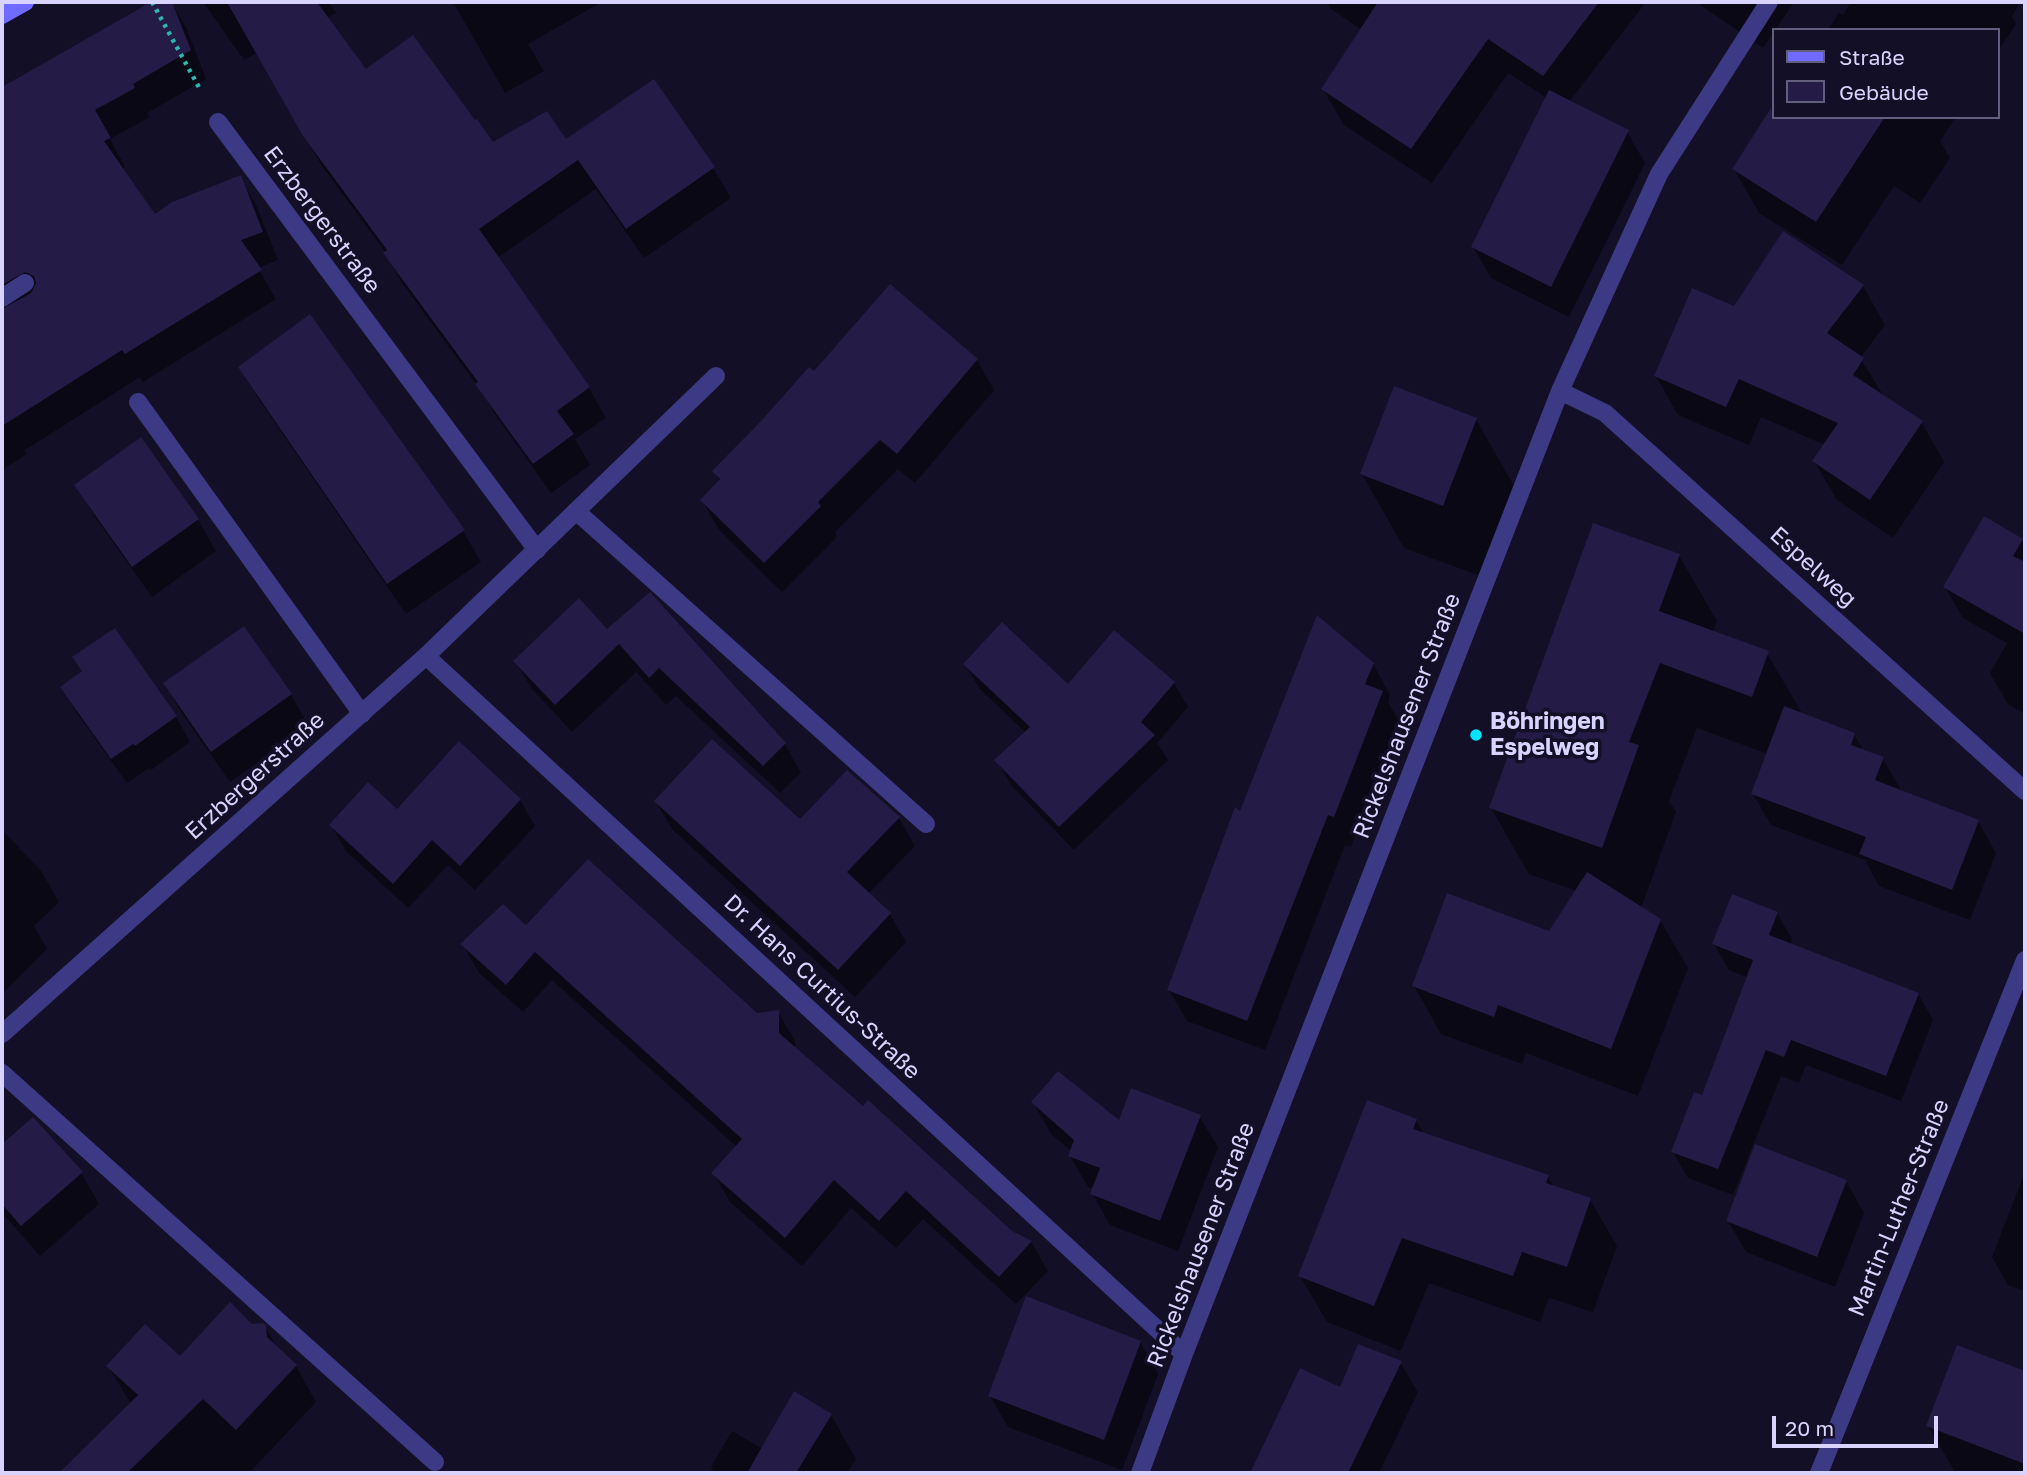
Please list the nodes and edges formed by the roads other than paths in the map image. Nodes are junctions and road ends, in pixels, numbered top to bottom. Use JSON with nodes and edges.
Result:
{"nodes":[{"id":1,"x":25,"y":2,"type":"edge"},
{"id":2,"x":1769,"y":2,"type":"edge"},
{"id":3,"x":2,"y":15,"type":"edge"},
{"id":4,"x":218,"y":122,"type":"road end"},
{"id":5,"x":25,"y":284,"type":"dead end"},
{"id":6,"x":2,"y":298,"type":"edge"},
{"id":7,"x":716,"y":376,"type":"dead end"},
{"id":8,"x":1560,"y":391,"type":"junction"},
{"id":9,"x":138,"y":402,"type":"dead end"},
{"id":10,"x":576,"y":511,"type":"junction"},
{"id":11,"x":537,"y":550,"type":"junction"},
{"id":12,"x":426,"y":656,"type":"junction"},
{"id":13,"x":362,"y":714,"type":"junction"},
{"id":14,"x":2025,"y":791,"type":"edge"},
{"id":15,"x":926,"y":824,"type":"dead end"},
{"id":16,"x":2025,"y":960,"type":"edge"},
{"id":17,"x":2,"y":1034,"type":"edge"},
{"id":18,"x":2,"y":1073,"type":"edge"},
{"id":19,"x":1184,"y":1354,"type":"junction"},
{"id":20,"x":435,"y":1462,"type":"dead end"},
{"id":21,"x":1140,"y":1473,"type":"edge"},
{"id":22,"x":1819,"y":1473,"type":"edge"}],
"edges":[{"from":1,"to":3,"type":"street"},
{"from":2,"to":8,"type":"street","name":"Rickelshausener Straße"},
{"from":4,"to":11,"type":"street","name":"Erzbergerstraße"},
{"from":5,"to":6,"type":"street"},
{"from":7,"to":10,"type":"street","name":"Erzbergerstraße"},
{"from":8,"to":14,"type":"street","name":"Espelweg"},
{"from":8,"to":19,"type":"street","name":"Rickelshausener Straße"},
{"from":9,"to":13,"type":"street"},
{"from":10,"to":11,"type":"street","name":"Erzbergerstraße"},
{"from":10,"to":15,"type":"street"},
{"from":11,"to":12,"type":"street","name":"Erzbergerstraße"},
{"from":12,"to":13,"type":"street","name":"Erzbergerstraße"},
{"from":12,"to":19,"type":"street","name":"Dr. Hans Curtius-Straße"},
{"from":13,"to":17,"type":"street","name":"Erzbergerstraße"},
{"from":16,"to":22,"type":"street","name":"Martin-Luther-Straße"},
{"from":18,"to":20,"type":"street"},
{"from":19,"to":21,"type":"street","name":"Rickelshausener Straße"}]}
